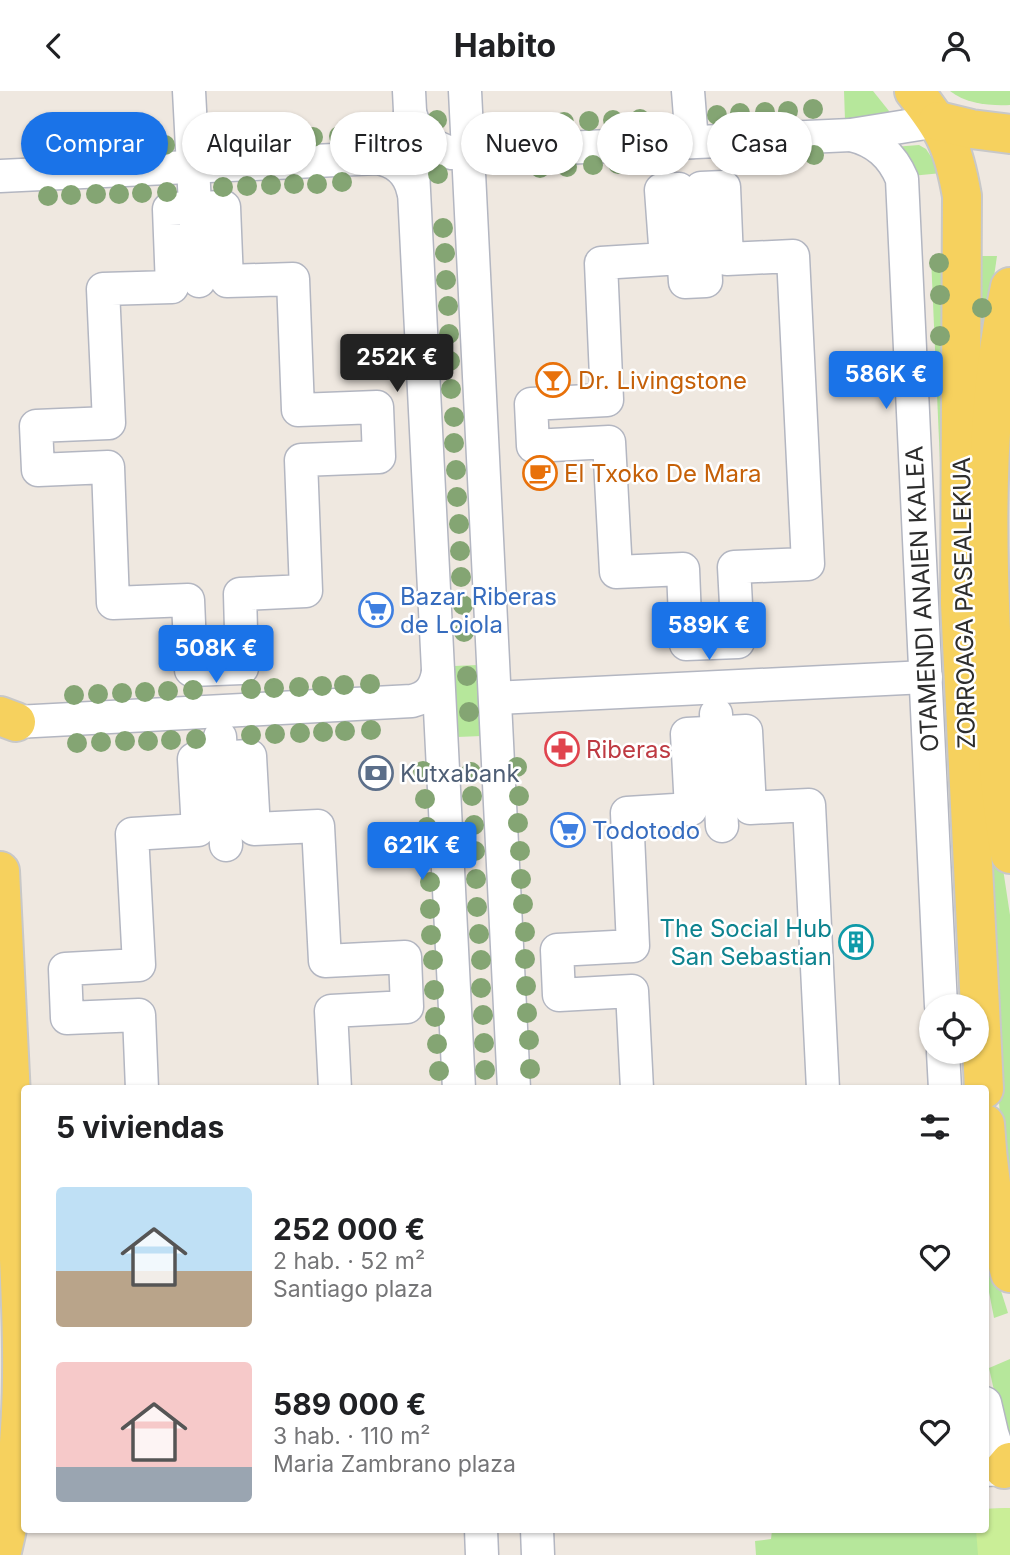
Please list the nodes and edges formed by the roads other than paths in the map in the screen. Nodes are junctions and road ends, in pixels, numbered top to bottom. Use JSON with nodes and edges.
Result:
{"nodes":[{"id":1,"x":189,"y":91,"type":"edge"},
{"id":2,"x":465,"y":91,"type":"edge"},
{"id":3,"x":688,"y":91,"type":"edge"},
{"id":4,"x":409,"y":102,"type":"edge"},
{"id":5,"x":190,"y":112,"type":"edge"},
{"id":6,"x":466,"y":112,"type":"edge"},
{"id":7,"x":690,"y":112,"type":"edge"},
{"id":8,"x":929,"y":119,"type":"edge"},
{"id":9,"x":1010,"y":134,"type":"edge"},
{"id":10,"x":851,"y":135,"type":"junction"},
{"id":11,"x":812,"y":137,"type":"edge"},
{"id":12,"x":461,"y":152,"type":"edge"},
{"id":13,"x":316,"y":161,"type":"edge"},
{"id":14,"x":182,"y":167,"type":"edge"},
{"id":15,"x":193,"y":175,"type":"edge"},
{"id":16,"x":469,"y":175,"type":"edge"},
{"id":17,"x":472,"y":175,"type":"edge"},
{"id":18,"x":0,"y":176,"type":"edge"},
{"id":19,"x":469,"y":185,"type":"junction"},
{"id":20,"x":413,"y":191,"type":"junction"},
{"id":21,"x":195,"y":208,"type":"junction"},
{"id":22,"x":601,"y":263,"type":"joint"},
{"id":23,"x":198,"y":281,"type":"dead end"},
{"id":24,"x":1010,"y":287,"type":"edge"},
{"id":25,"x":438,"y":672,"type":"junction"},
{"id":26,"x":926,"y":677,"type":"junction"},
{"id":27,"x":714,"y":688,"type":"junction"},
{"id":28,"x":495,"y":698,"type":"junction"},
{"id":29,"x":219,"y":711,"type":"junction"},
{"id":30,"x":5,"y":720,"type":"edge"},
{"id":31,"x":717,"y":733,"type":"junction"},
{"id":32,"x":222,"y":757,"type":"junction"},
{"id":33,"x":722,"y":826,"type":"dead end"},
{"id":34,"x":226,"y":845,"type":"dead end"},
{"id":35,"x":1010,"y":854,"type":"edge"},
{"id":36,"x":0,"y":870,"type":"edge"},
{"id":37,"x":940,"y":994,"type":"edge"},
{"id":38,"x":944,"y":1064,"type":"edge"},
{"id":39,"x":142,"y":1085,"type":"edge"},
{"id":40,"x":335,"y":1085,"type":"edge"},
{"id":41,"x":459,"y":1085,"type":"edge"},
{"id":42,"x":514,"y":1085,"type":"edge"},
{"id":43,"x":637,"y":1085,"type":"edge"},
{"id":44,"x":823,"y":1085,"type":"edge"},
{"id":45,"x":945,"y":1085,"type":"edge"},
{"id":46,"x":984,"y":1085,"type":"edge"},
{"id":47,"x":989,"y":1170,"type":"edge"},
{"id":48,"x":15,"y":1268,"type":"edge"},
{"id":49,"x":1010,"y":1273,"type":"edge"},
{"id":50,"x":21,"y":1375,"type":"edge"},
{"id":51,"x":989,"y":1420,"type":"edge"},
{"id":52,"x":21,"y":1427,"type":"edge"},
{"id":53,"x":1002,"y":1468,"type":"edge"},
{"id":54,"x":481,"y":1533,"type":"edge"},
{"id":55,"x":537,"y":1533,"type":"edge"},
{"id":56,"x":1,"y":1555,"type":"edge"},
{"id":57,"x":482,"y":1555,"type":"edge"},
{"id":58,"x":538,"y":1555,"type":"edge"}],
"edges":[{"from":1,"to":5,"type":"street"},
{"from":2,"to":6,"type":"street"},
{"from":3,"to":7,"type":"street"},
{"from":4,"to":12,"type":"street"},
{"from":4,"to":20,"type":"street"},
{"from":8,"to":9,"type":"main road"},
{"from":8,"to":10,"type":"street"},
{"from":8,"to":46,"type":"main road","name":"ZORROAGA PASEALEKUA"},
{"from":10,"to":11,"type":"street"},
{"from":10,"to":26,"type":"street","name":"OTAMENDI ANAIEN KALEA"},
{"from":13,"to":20,"type":"street"},
{"from":14,"to":18,"type":"street"},
{"from":15,"to":21,"type":"street"},
{"from":16,"to":19,"type":"street"},
{"from":17,"to":19,"type":"street"},
{"from":19,"to":28,"type":"street"},
{"from":20,"to":25,"type":"street"},
{"from":21,"to":21,"type":"street"},
{"from":21,"to":23,"type":"street"},
{"from":22,"to":22,"type":"street"},
{"from":24,"to":35,"type":"main road","name":"ZORROAGA PASEALEKUA"},
{"from":25,"to":29,"type":"street"},
{"from":25,"to":41,"type":"street"},
{"from":26,"to":27,"type":"street"},
{"from":26,"to":37,"type":"street","name":"OTAMENDI ANAIEN KALEA"},
{"from":27,"to":28,"type":"street"},
{"from":27,"to":31,"type":"street"},
{"from":28,"to":42,"type":"street"},
{"from":29,"to":30,"type":"street"},
{"from":29,"to":32,"type":"street"},
{"from":31,"to":33,"type":"street"},
{"from":31,"to":43,"type":"street"},
{"from":31,"to":44,"type":"street"},
{"from":32,"to":34,"type":"street"},
{"from":32,"to":39,"type":"street"},
{"from":32,"to":40,"type":"street"},
{"from":36,"to":48,"type":"main road"},
{"from":38,"to":45,"type":"street"},
{"from":47,"to":49,"type":"main road"},
{"from":48,"to":50,"type":"main road"},
{"from":51,"to":53,"type":"street"},
{"from":52,"to":56,"type":"main road"},
{"from":54,"to":57,"type":"street"},
{"from":55,"to":58,"type":"street"}]}
